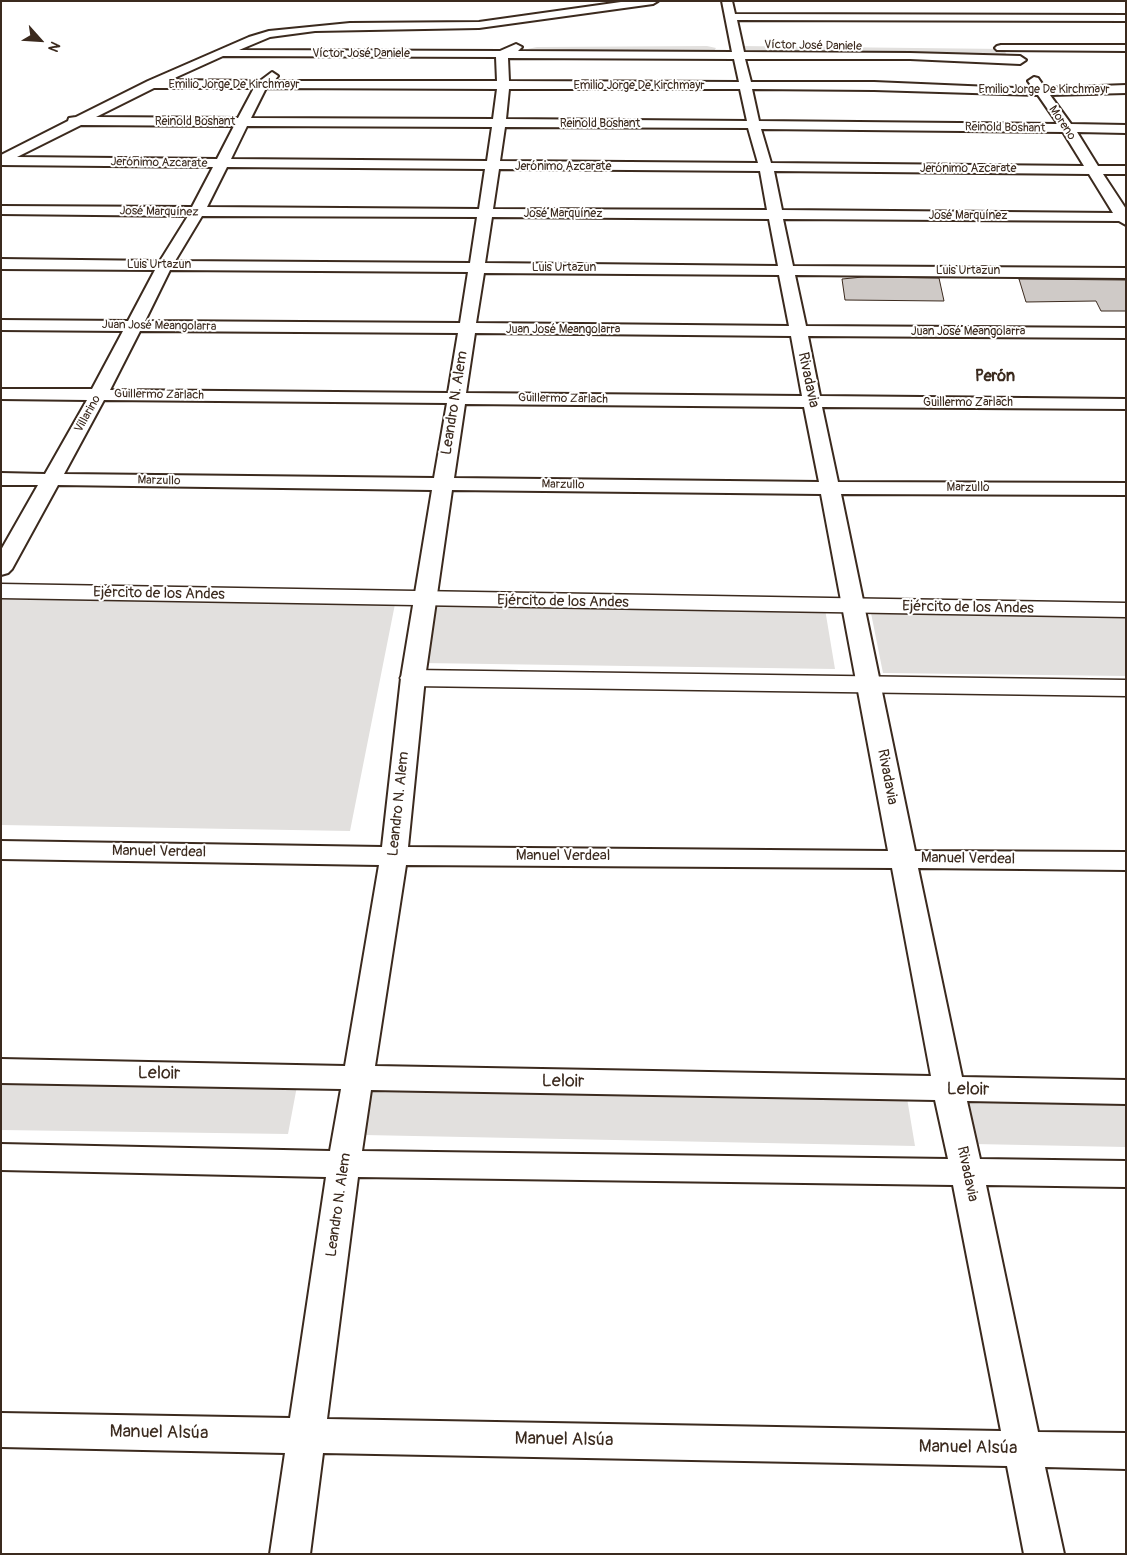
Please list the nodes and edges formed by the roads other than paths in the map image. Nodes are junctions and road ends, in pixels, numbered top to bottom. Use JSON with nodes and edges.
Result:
{"nodes":[{"id":1,"x":653,"y":1,"type":"edge"},
{"id":2,"x":727,"y":1,"type":"edge"},
{"id":3,"x":981,"y":1,"type":"edge"},
{"id":4,"x":730,"y":16,"type":"junction"},
{"id":5,"x":992,"y":17,"type":"junction"},
{"id":6,"x":1126,"y":18,"type":"edge"},
{"id":7,"x":498,"y":23,"type":"junction"},
{"id":8,"x":522,"y":38,"type":"junction"},
{"id":9,"x":1013,"y":48,"type":"junction"},
{"id":10,"x":1126,"y":48,"type":"edge"},
{"id":11,"x":736,"y":50,"type":"junction"},
{"id":12,"x":220,"y":53,"type":"junction"},
{"id":13,"x":294,"y":54,"type":"junction"},
{"id":14,"x":502,"y":54,"type":"junction"},
{"id":15,"x":1020,"y":60,"type":"junction"},
{"id":16,"x":152,"y":84,"type":"junction"},
{"id":17,"x":503,"y":85,"type":"junction"},
{"id":18,"x":261,"y":86,"type":"junction"},
{"id":19,"x":745,"y":86,"type":"junction"},
{"id":20,"x":1126,"y":90,"type":"edge"},
{"id":21,"x":1040,"y":91,"type":"junction"},
{"id":22,"x":74,"y":122,"type":"junction"},
{"id":23,"x":244,"y":123,"type":"junction"},
{"id":24,"x":499,"y":124,"type":"junction"},
{"id":25,"x":754,"y":125,"type":"junction"},
{"id":26,"x":1068,"y":129,"type":"junction"},
{"id":27,"x":1126,"y":129,"type":"edge"},
{"id":28,"x":1,"y":160,"type":"edge"},
{"id":29,"x":223,"y":164,"type":"junction"},
{"id":30,"x":491,"y":166,"type":"junction"},
{"id":31,"x":766,"y":168,"type":"junction"},
{"id":32,"x":1092,"y":170,"type":"junction"},
{"id":33,"x":1126,"y":170,"type":"edge"},
{"id":34,"x":1,"y":210,"type":"edge"},
{"id":35,"x":197,"y":212,"type":"junction"},
{"id":36,"x":484,"y":214,"type":"junction"},
{"id":37,"x":776,"y":215,"type":"junction"},
{"id":38,"x":1125,"y":218,"type":"edge"},
{"id":39,"x":1,"y":264,"type":"edge"},
{"id":40,"x":165,"y":265,"type":"junction"},
{"id":41,"x":476,"y":267,"type":"junction"},
{"id":42,"x":786,"y":270,"type":"junction"},
{"id":43,"x":1126,"y":272,"type":"edge"},
{"id":44,"x":1,"y":325,"type":"edge"},
{"id":45,"x":134,"y":326,"type":"junction"},
{"id":46,"x":466,"y":329,"type":"junction"},
{"id":47,"x":798,"y":331,"type":"junction"},
{"id":48,"x":1126,"y":333,"type":"edge"},
{"id":49,"x":1,"y":394,"type":"edge"},
{"id":50,"x":99,"y":394,"type":"junction"},
{"id":51,"x":456,"y":398,"type":"junction"},
{"id":52,"x":813,"y":402,"type":"junction"},
{"id":53,"x":1126,"y":404,"type":"edge"},
{"id":54,"x":1,"y":479,"type":"edge"},
{"id":55,"x":51,"y":480,"type":"junction"},
{"id":56,"x":443,"y":484,"type":"junction"},
{"id":57,"x":830,"y":488,"type":"junction"},
{"id":58,"x":1126,"y":488,"type":"edge"},
{"id":59,"x":1,"y":569,"type":"edge"},
{"id":60,"x":1,"y":591,"type":"edge"},
{"id":61,"x":425,"y":600,"type":"junction"},
{"id":62,"x":853,"y":606,"type":"junction"},
{"id":63,"x":1126,"y":610,"type":"edge"},
{"id":64,"x":413,"y":678,"type":"junction"},
{"id":65,"x":869,"y":685,"type":"junction"},
{"id":66,"x":1126,"y":688,"type":"edge"},
{"id":67,"x":1,"y":850,"type":"edge"},
{"id":68,"x":394,"y":856,"type":"junction"},
{"id":69,"x":903,"y":858,"type":"junction"},
{"id":70,"x":1126,"y":861,"type":"edge"},
{"id":71,"x":1,"y":1071,"type":"edge"},
{"id":72,"x":359,"y":1078,"type":"junction"},
{"id":73,"x":949,"y":1090,"type":"junction"},
{"id":74,"x":1126,"y":1092,"type":"edge"},
{"id":75,"x":1,"y":1157,"type":"edge"},
{"id":76,"x":344,"y":1164,"type":"junction"},
{"id":77,"x":967,"y":1172,"type":"junction"},
{"id":78,"x":1126,"y":1174,"type":"edge"},
{"id":79,"x":1,"y":1430,"type":"edge"},
{"id":80,"x":308,"y":1435,"type":"junction"},
{"id":81,"x":1023,"y":1449,"type":"junction"},
{"id":82,"x":1126,"y":1451,"type":"edge"},
{"id":83,"x":290,"y":1554,"type":"edge"},
{"id":84,"x":1044,"y":1554,"type":"edge"}],
"edges":[{"from":1,"to":7,"type":"street"},
{"from":2,"to":4,"type":"street","name":"Rivadavia"},
{"from":3,"to":5,"type":"street","name":"Moreno"},
{"from":4,"to":5,"type":"street"},
{"from":4,"to":11,"type":"street","name":"Rivadavia"},
{"from":5,"to":6,"type":"street"},
{"from":5,"to":9,"type":"street","name":"Moreno"},
{"from":7,"to":8,"type":"street"},
{"from":7,"to":12,"type":"street"},
{"from":8,"to":11,"type":"street","name":"Víctor José Daniele"},
{"from":8,"to":14,"type":"street","name":"Víctor José Daniele"},
{"from":9,"to":10,"type":"street","name":"Víctor José Daniele"},
{"from":9,"to":11,"type":"street","name":"Víctor José Daniele"},
{"from":9,"to":15,"type":"street","name":"Moreno"},
{"from":11,"to":14,"type":"street","name":"Víctor José Daniele"},
{"from":11,"to":15,"type":"street","name":"Víctor José Daniele"},
{"from":11,"to":19,"type":"street","name":"Rivadavia"},
{"from":12,"to":13,"type":"street","name":"Víctor José Daniele"},
{"from":12,"to":16,"type":"street"},
{"from":13,"to":14,"type":"street","name":"Víctor José Daniele"},
{"from":13,"to":18,"type":"street","name":"Villarino"},
{"from":14,"to":17,"type":"street","name":"Leandro N. Alem"},
{"from":15,"to":21,"type":"street","name":"Moreno"},
{"from":16,"to":18,"type":"street","name":"Emilio Jorge De Kirchmayr"},
{"from":16,"to":22,"type":"street"},
{"from":17,"to":18,"type":"street","name":"Emilio Jorge De Kirchmayr"},
{"from":17,"to":19,"type":"street","name":"Emilio Jorge De Kirchmayr"},
{"from":17,"to":24,"type":"street","name":"Leandro N. Alem"},
{"from":18,"to":23,"type":"street","name":"Villarino"},
{"from":19,"to":21,"type":"street","name":"Emilio Jorge De Kirchmayr"},
{"from":19,"to":25,"type":"street","name":"Rivadavia"},
{"from":20,"to":21,"type":"street","name":"Emilio Jorge De Kirchmayr"},
{"from":21,"to":26,"type":"street","name":"Moreno"},
{"from":22,"to":23,"type":"street","name":"Reinold Boshant"},
{"from":22,"to":28,"type":"street"},
{"from":23,"to":24,"type":"street","name":"Reinold Boshant"},
{"from":23,"to":29,"type":"street","name":"Villarino"},
{"from":24,"to":25,"type":"street","name":"Reinold Boshant"},
{"from":24,"to":30,"type":"street","name":"Leandro N. Alem"},
{"from":25,"to":26,"type":"street","name":"Reinold Boshant"},
{"from":25,"to":31,"type":"street","name":"Rivadavia"},
{"from":26,"to":27,"type":"street","name":"Reinold Boshant"},
{"from":26,"to":32,"type":"street","name":"Moreno"},
{"from":28,"to":29,"type":"street","name":"Jerónimo Azcarate"},
{"from":29,"to":30,"type":"street","name":"Jerónimo Azcarate"},
{"from":29,"to":35,"type":"street","name":"Villarino"},
{"from":30,"to":31,"type":"street","name":"Jerónimo Azcarate"},
{"from":30,"to":36,"type":"street","name":"Leandro N. Alem"},
{"from":31,"to":32,"type":"street","name":"Jerónimo Azcarate"},
{"from":31,"to":37,"type":"street","name":"Rivadavia"},
{"from":32,"to":33,"type":"street","name":"Jerónimo Azcarate"},
{"from":32,"to":38,"type":"street","name":"Moreno"},
{"from":34,"to":35,"type":"street","name":"José Marquínez"},
{"from":35,"to":36,"type":"street","name":"José Marquínez"},
{"from":35,"to":40,"type":"street","name":"Villarino"},
{"from":36,"to":37,"type":"street","name":"José Marquínez"},
{"from":36,"to":41,"type":"street","name":"Leandro N. Alem"},
{"from":37,"to":38,"type":"street","name":"José Marquínez"},
{"from":37,"to":42,"type":"street","name":"Rivadavia"},
{"from":39,"to":40,"type":"street","name":"Luis Urtazun"},
{"from":40,"to":41,"type":"street","name":"Luis Urtazun"},
{"from":40,"to":45,"type":"street","name":"Villarino"},
{"from":41,"to":42,"type":"street","name":"Luis Urtazun"},
{"from":41,"to":46,"type":"street","name":"Leandro N. Alem"},
{"from":42,"to":43,"type":"street","name":"Luis Urtazun"},
{"from":42,"to":47,"type":"street","name":"Rivadavia"},
{"from":44,"to":45,"type":"street","name":"Juan José Meangolarra"},
{"from":45,"to":46,"type":"street","name":"Juan José Meangolarra"},
{"from":45,"to":50,"type":"street","name":"Villarino"},
{"from":46,"to":47,"type":"street","name":"Juan José Meangolarra"},
{"from":46,"to":51,"type":"street","name":"Leandro N. Alem"},
{"from":47,"to":48,"type":"street","name":"Juan José Meangolarra"},
{"from":47,"to":52,"type":"street","name":"Rivadavia"},
{"from":49,"to":50,"type":"street","name":"Guillermo Zarlach"},
{"from":50,"to":51,"type":"street","name":"Guillermo Zarlach"},
{"from":50,"to":55,"type":"street","name":"Villarino"},
{"from":51,"to":52,"type":"street","name":"Guillermo Zarlach"},
{"from":51,"to":56,"type":"street","name":"Leandro N. Alem"},
{"from":52,"to":53,"type":"street","name":"Guillermo Zarlach"},
{"from":52,"to":57,"type":"street","name":"Rivadavia"},
{"from":54,"to":55,"type":"street","name":"Marzullo"},
{"from":55,"to":56,"type":"street","name":"Marzullo"},
{"from":55,"to":59,"type":"street","name":"Villarino"},
{"from":56,"to":57,"type":"street","name":"Marzullo"},
{"from":56,"to":61,"type":"street","name":"Leandro N. Alem"},
{"from":57,"to":58,"type":"street","name":"Marzullo"},
{"from":57,"to":62,"type":"street","name":"Rivadavia"},
{"from":60,"to":61,"type":"street","name":"Ejército de los Andes"},
{"from":61,"to":62,"type":"street","name":"Ejército de los Andes"},
{"from":61,"to":64,"type":"street","name":"Leandro N. Alem"},
{"from":62,"to":63,"type":"street","name":"Ejército de los Andes"},
{"from":62,"to":65,"type":"street","name":"Rivadavia"},
{"from":64,"to":65,"type":"street"},
{"from":64,"to":68,"type":"street","name":"Leandro N. Alem"},
{"from":65,"to":66,"type":"street"},
{"from":65,"to":69,"type":"street","name":"Rivadavia"},
{"from":67,"to":68,"type":"street","name":"Manuel Verdeal"},
{"from":68,"to":69,"type":"street","name":"Manuel Verdeal"},
{"from":68,"to":72,"type":"street","name":"Leandro N. Alem"},
{"from":69,"to":70,"type":"street","name":"Manuel Verdeal"},
{"from":69,"to":73,"type":"street","name":"Rivadavia"},
{"from":71,"to":72,"type":"street","name":"Leloir"},
{"from":72,"to":73,"type":"street","name":"Leloir"},
{"from":72,"to":76,"type":"street","name":"Leandro N. Alem"},
{"from":73,"to":74,"type":"street","name":"Leloir"},
{"from":73,"to":77,"type":"street","name":"Rivadavia"},
{"from":75,"to":76,"type":"street"},
{"from":76,"to":77,"type":"street"},
{"from":76,"to":80,"type":"street","name":"Leandro N. Alem"},
{"from":77,"to":78,"type":"street"},
{"from":77,"to":81,"type":"street","name":"Rivadavia"},
{"from":79,"to":80,"type":"street","name":"Manuel Alsúa"},
{"from":80,"to":81,"type":"street","name":"Manuel Alsúa"},
{"from":80,"to":83,"type":"street","name":"Leandro N. Alem"},
{"from":81,"to":82,"type":"street","name":"Manuel Alsúa"},
{"from":81,"to":84,"type":"street","name":"Rivadavia"}]}
